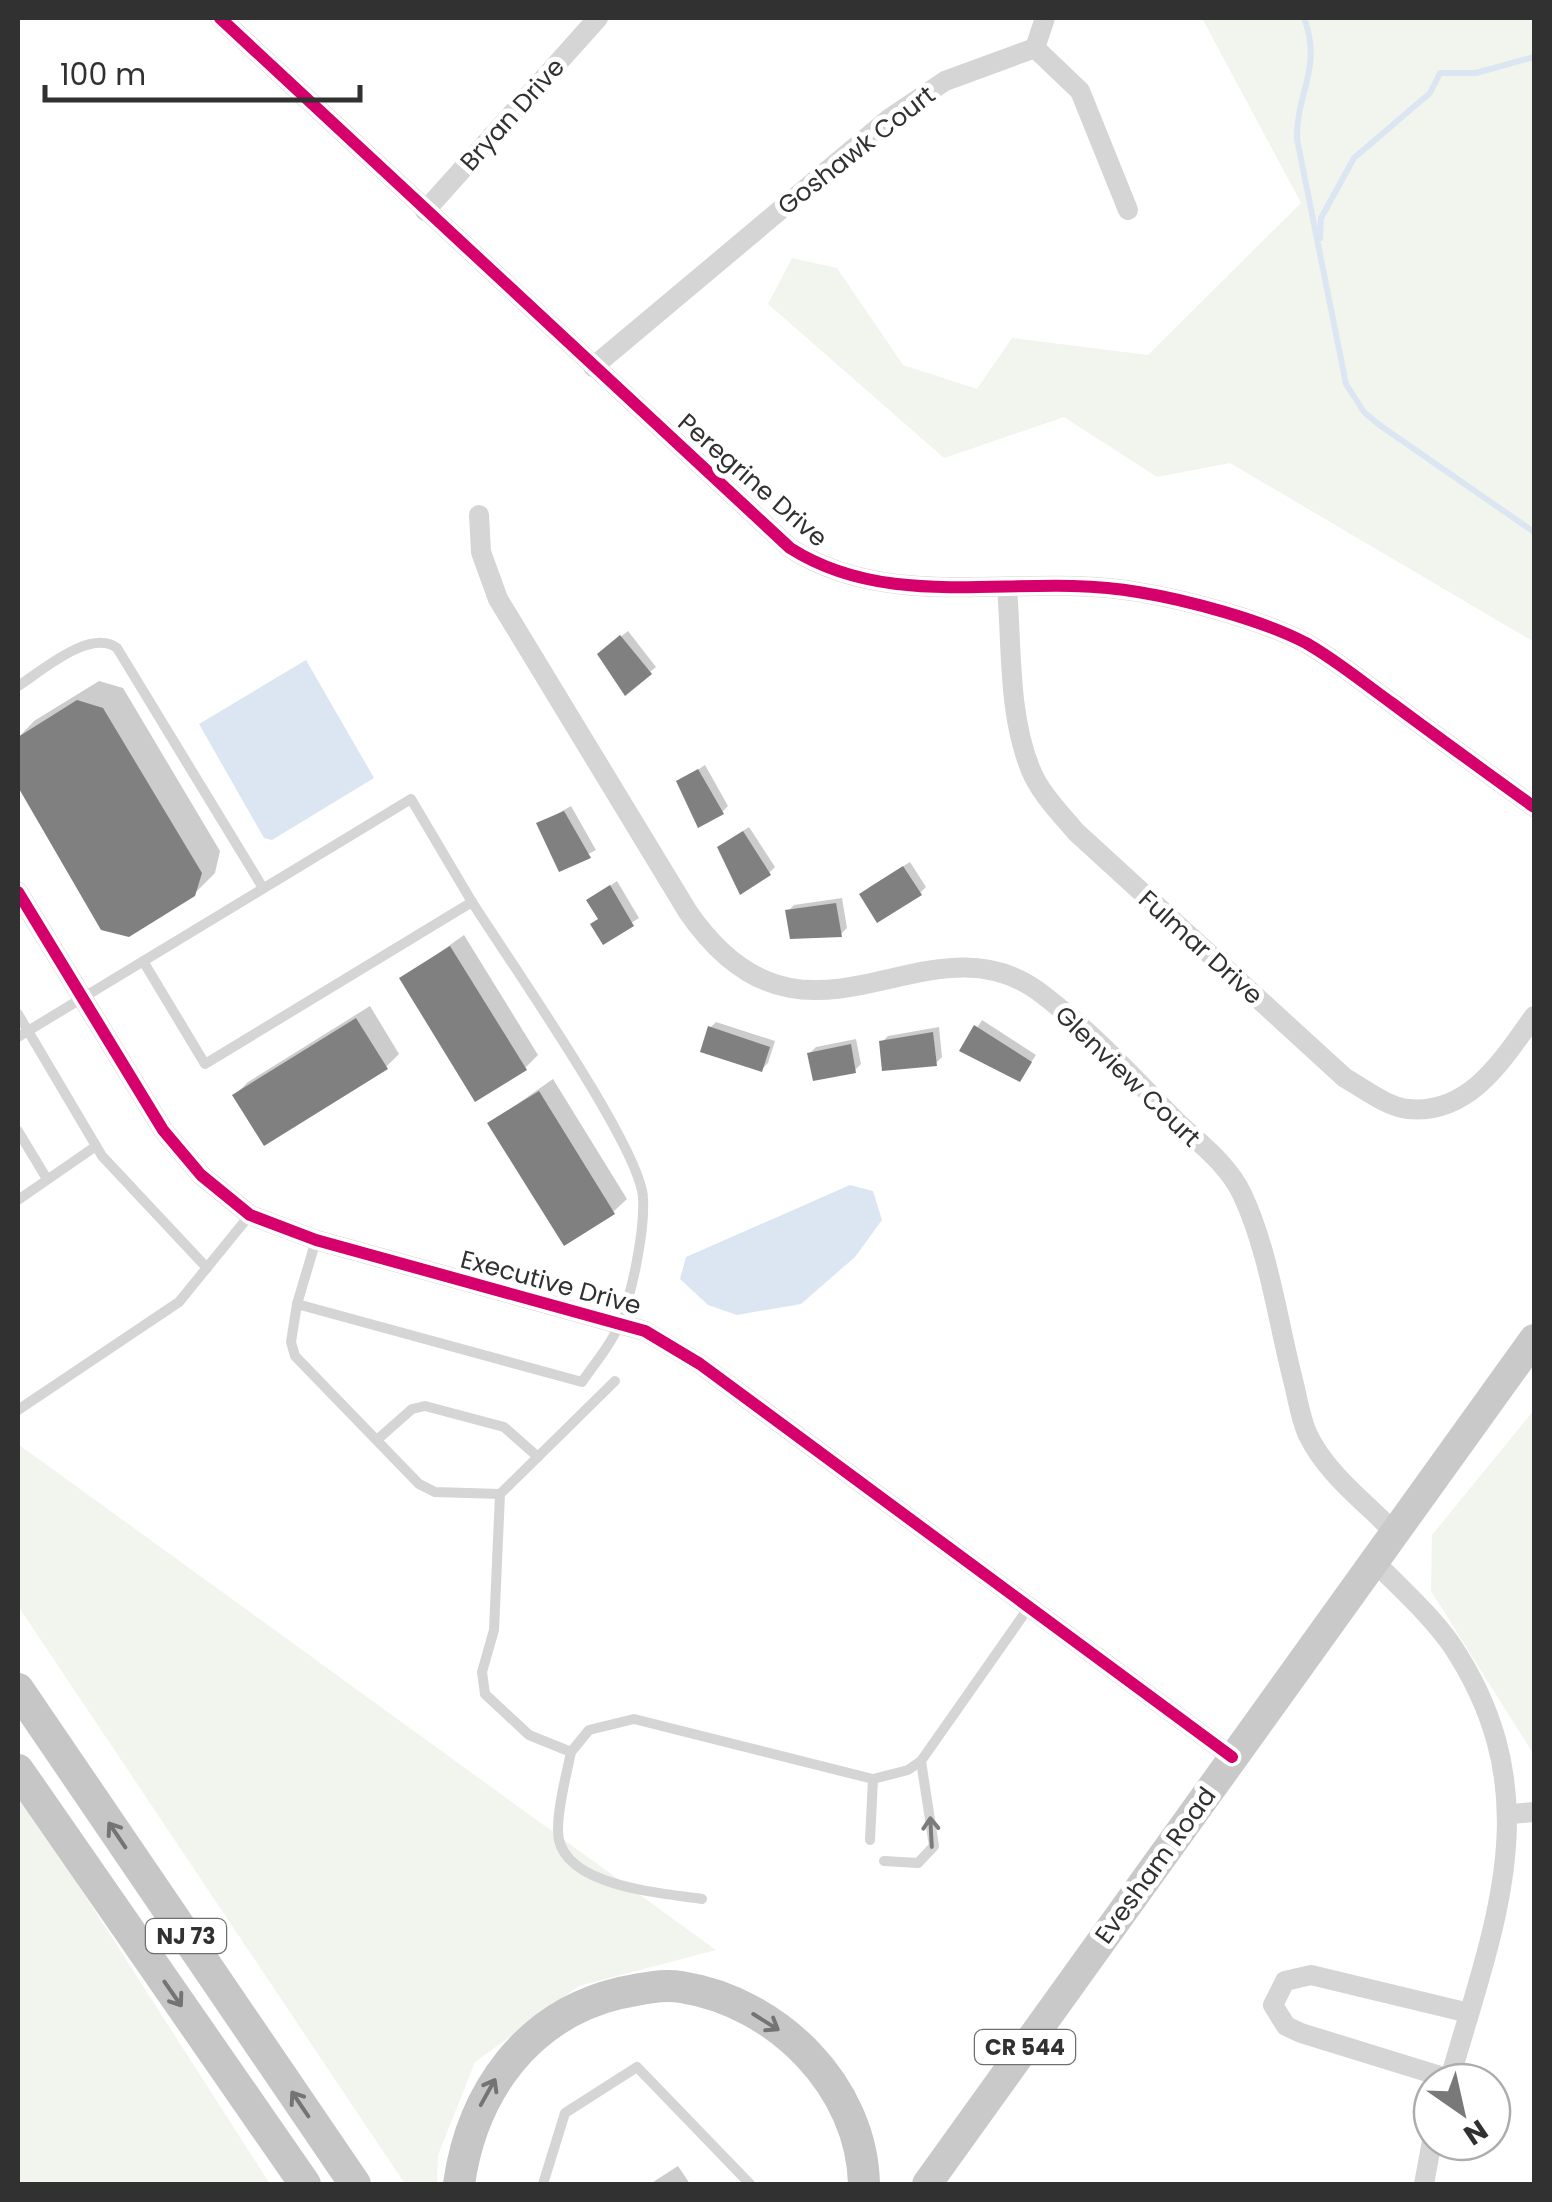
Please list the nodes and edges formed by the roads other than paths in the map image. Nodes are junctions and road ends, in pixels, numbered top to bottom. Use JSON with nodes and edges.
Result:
{"nodes":[{"id":1,"x":220,"y":18,"type":"edge"},
{"id":2,"x":1045,"y":18,"type":"edge"},
{"id":3,"x":589,"y":21,"type":"edge"},
{"id":4,"x":1035,"y":48,"type":"junction"},
{"id":5,"x":1128,"y":210,"type":"dead end"},
{"id":6,"x":425,"y":211,"type":"junction"},
{"id":7,"x":594,"y":367,"type":"junction"},
{"id":8,"x":479,"y":515,"type":"dead end"},
{"id":9,"x":1007,"y":588,"type":"junction"},
{"id":10,"x":18,"y":686,"type":"edge"},
{"id":11,"x":1534,"y":807,"type":"edge"},
{"id":12,"x":263,"y":888,"type":"junction"},
{"id":13,"x":18,"y":892,"type":"edge"},
{"id":14,"x":472,"y":902,"type":"junction"},
{"id":15,"x":143,"y":962,"type":"junction"},
{"id":16,"x":79,"y":1000,"type":"junction"},
{"id":17,"x":18,"y":1014,"type":"edge"},
{"id":18,"x":1534,"y":1016,"type":"edge"},
{"id":19,"x":22,"y":1034,"type":"edge"},
{"id":20,"x":18,"y":1130,"type":"edge"},
{"id":21,"x":96,"y":1146,"type":"junction"},
{"id":22,"x":47,"y":1179,"type":"junction"},
{"id":23,"x":18,"y":1200,"type":"edge"},
{"id":24,"x":250,"y":1215,"type":"junction"},
{"id":25,"x":316,"y":1240,"type":"junction"},
{"id":26,"x":206,"y":1268,"type":"junction"},
{"id":27,"x":297,"y":1304,"type":"junction"},
{"id":28,"x":620,"y":1324,"type":"junction"},
{"id":29,"x":1534,"y":1339,"type":"edge"},
{"id":30,"x":615,"y":1381,"type":"dead end"},
{"id":31,"x":18,"y":1410,"type":"edge"},
{"id":32,"x":378,"y":1439,"type":"junction"},
{"id":33,"x":538,"y":1457,"type":"junction"},
{"id":34,"x":500,"y":1494,"type":"junction"},
{"id":35,"x":1394,"y":1531,"type":"junction"},
{"id":36,"x":1372,"y":1560,"type":"junction"},
{"id":37,"x":1030,"y":1607,"type":"junction"},
{"id":38,"x":18,"y":1689,"type":"edge"},
{"id":39,"x":570,"y":1752,"type":"junction"},
{"id":40,"x":1232,"y":1757,"type":"junction"},
{"id":41,"x":921,"y":1760,"type":"junction"},
{"id":42,"x":18,"y":1770,"type":"edge"},
{"id":43,"x":873,"y":1779,"type":"junction"},
{"id":44,"x":1534,"y":1812,"type":"edge"},
{"id":45,"x":1511,"y":1814,"type":"junction"},
{"id":46,"x":870,"y":1840,"type":"dead end"},
{"id":47,"x":884,"y":1861,"type":"dead end"},
{"id":48,"x":702,"y":1899,"type":"dead end"},
{"id":49,"x":1469,"y":2013,"type":"junction"},
{"id":50,"x":1454,"y":2062,"type":"edge"},
{"id":51,"x":1412,"y":2068,"type":"edge"},
{"id":52,"x":305,"y":2184,"type":"edge"},
{"id":53,"x":354,"y":2184,"type":"edge"},
{"id":54,"x":459,"y":2184,"type":"edge"},
{"id":55,"x":543,"y":2184,"type":"edge"},
{"id":56,"x":750,"y":2184,"type":"edge"},
{"id":57,"x":864,"y":2184,"type":"edge"},
{"id":58,"x":927,"y":2184,"type":"edge"}],
"edges":[{"from":1,"to":6,"type":"street","name":"Peregrine Drive"},
{"from":2,"to":4,"type":"street"},
{"from":3,"to":6,"type":"street","name":"Bryan Drive"},
{"from":4,"to":5,"type":"street"},
{"from":4,"to":7,"type":"street","name":"Goshawk Court"},
{"from":6,"to":7,"type":"street","name":"Peregrine Drive"},
{"from":7,"to":9,"type":"street","name":"Peregrine Drive"},
{"from":8,"to":35,"type":"street","name":"Glenview Court"},
{"from":9,"to":11,"type":"street","name":"Peregrine Drive"},
{"from":9,"to":18,"type":"street","name":"Fulmar Drive"},
{"from":10,"to":12,"type":"lane"},
{"from":12,"to":14,"type":"lane"},
{"from":12,"to":15,"type":"lane"},
{"from":13,"to":16,"type":"street","name":"Executive Drive"},
{"from":14,"to":15,"type":"lane"},
{"from":14,"to":28,"type":"lane"},
{"from":15,"to":16,"type":"lane"},
{"from":16,"to":19,"type":"lane"},
{"from":16,"to":24,"type":"street","name":"Executive Drive"},
{"from":17,"to":19,"type":"lane"},
{"from":19,"to":21,"type":"lane"},
{"from":20,"to":22,"type":"lane"},
{"from":21,"to":22,"type":"lane"},
{"from":21,"to":26,"type":"lane"},
{"from":22,"to":23,"type":"lane"},
{"from":24,"to":25,"type":"street","name":"Executive Drive"},
{"from":24,"to":26,"type":"lane"},
{"from":25,"to":27,"type":"lane"},
{"from":25,"to":28,"type":"street","name":"Executive Drive"},
{"from":26,"to":31,"type":"lane"},
{"from":27,"to":28,"type":"lane"},
{"from":27,"to":32,"type":"lane"},
{"from":28,"to":37,"type":"street","name":"Executive Drive"},
{"from":29,"to":35,"type":"main road","name":"Evesham Road","number":"CR 544"},
{"from":30,"to":33,"type":"lane"},
{"from":32,"to":33,"type":"lane"},
{"from":32,"to":34,"type":"lane"},
{"from":33,"to":34,"type":"lane"},
{"from":34,"to":39,"type":"lane"},
{"from":35,"to":36,"type":"main road","name":"Evesham Road","number":"CR 544"},
{"from":36,"to":40,"type":"main road","name":"Evesham Road","number":"CR 544"},
{"from":36,"to":45,"type":"street"},
{"from":37,"to":40,"type":"street","name":"Executive Drive"},
{"from":37,"to":41,"type":"lane"},
{"from":53,"to":38,"type":"highway","number":"NJ 73","one_way":true},
{"from":39,"to":43,"type":"lane"},
{"from":39,"to":48,"type":"lane"},
{"from":40,"to":58,"type":"main road","name":"Evesham Road","number":"CR 544"},
{"from":41,"to":43,"type":"lane"},
{"from":47,"to":41,"type":"lane","one_way":true},
{"from":42,"to":52,"type":"highway","number":"NJ 73","one_way":true},
{"from":43,"to":46,"type":"lane"},
{"from":44,"to":45,"type":"street"},
{"from":45,"to":49,"type":"street"},
{"from":49,"to":50,"type":"street"},
{"from":49,"to":51,"type":"street"},
{"from":54,"to":57,"type":"highway","one_way":true},
{"from":55,"to":56,"type":"lane"}]}
